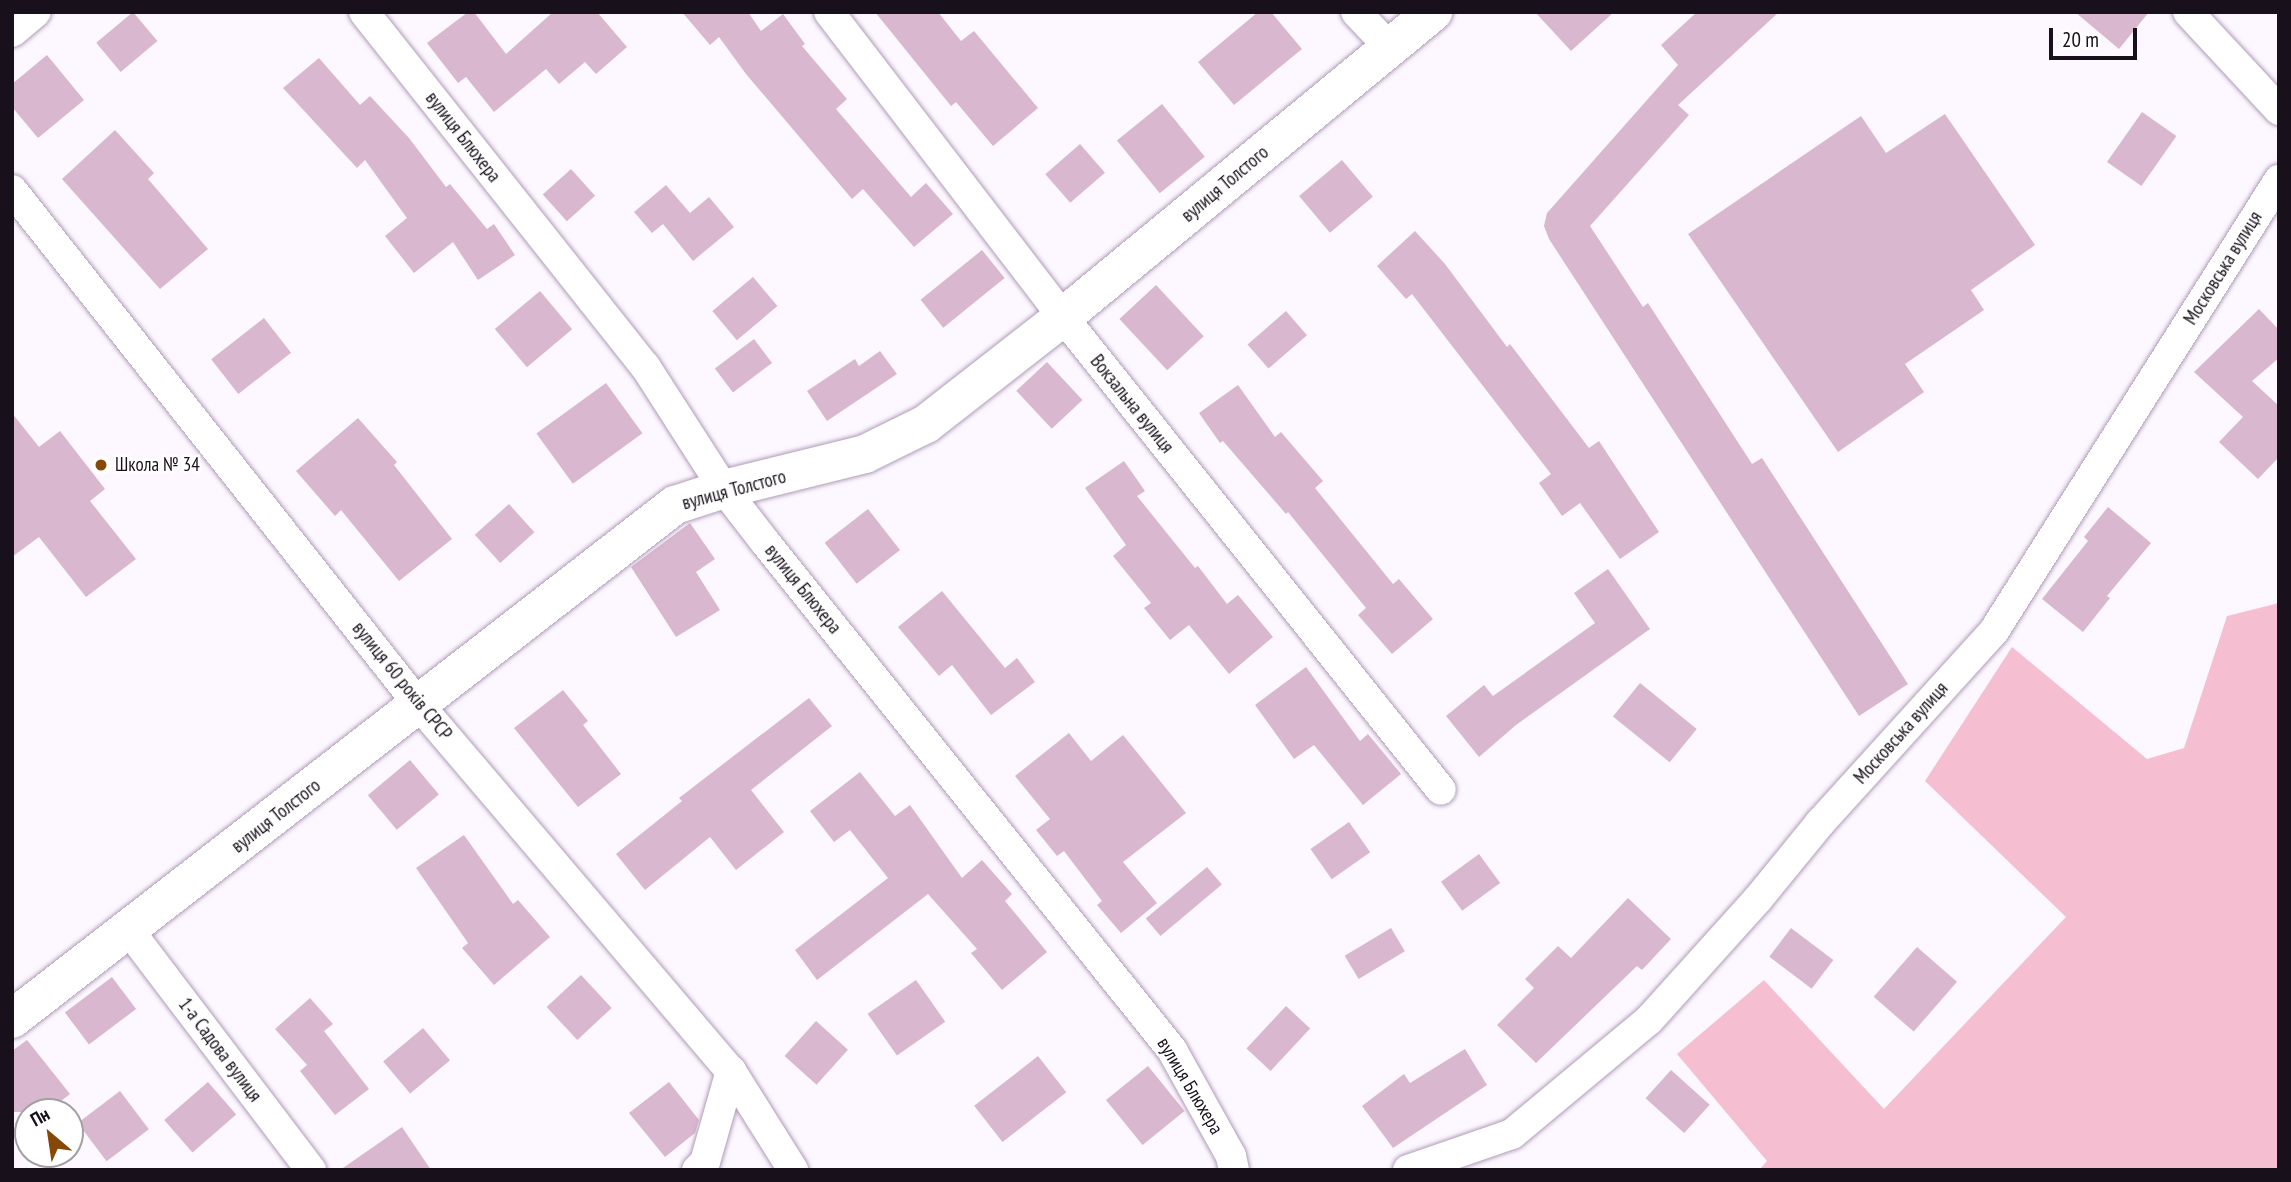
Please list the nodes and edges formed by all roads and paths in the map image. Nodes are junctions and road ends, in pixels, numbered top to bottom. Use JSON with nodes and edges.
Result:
{"nodes":[{"id":1,"x":36,"y":12,"type":"edge"},
{"id":2,"x":364,"y":12,"type":"edge"},
{"id":3,"x":829,"y":12,"type":"edge"},
{"id":4,"x":1356,"y":12,"type":"edge"},
{"id":5,"x":1433,"y":12,"type":"edge"},
{"id":6,"x":2188,"y":12,"type":"edge"},
{"id":7,"x":12,"y":32,"type":"edge"},
{"id":8,"x":1390,"y":48,"type":"junction"},
{"id":9,"x":2279,"y":110,"type":"edge"},
{"id":10,"x":2279,"y":180,"type":"edge"},
{"id":11,"x":12,"y":190,"type":"edge"},
{"id":12,"x":1063,"y":317,"type":"junction"},
{"id":13,"x":724,"y":489,"type":"junction"},
{"id":14,"x":419,"y":705,"type":"junction"},
{"id":15,"x":1441,"y":790,"type":"dead end"},
{"id":16,"x":128,"y":929,"type":"junction"},
{"id":17,"x":12,"y":1019,"type":"edge"},
{"id":18,"x":731,"y":1071,"type":"junction"},
{"id":19,"x":311,"y":1170,"type":"edge"},
{"id":20,"x":697,"y":1170,"type":"edge"},
{"id":21,"x":793,"y":1170,"type":"edge"},
{"id":22,"x":1234,"y":1170,"type":"edge"},
{"id":23,"x":1408,"y":1170,"type":"edge"}],
"edges":[{"from":1,"to":7,"type":"street"},
{"from":2,"to":13,"type":"street","name":"вулиця Блюхера"},
{"from":3,"to":12,"type":"street","name":"Вокзальна вулиця"},
{"from":4,"to":8,"type":"street"},
{"from":5,"to":8,"type":"street","name":"вулиця Толстого"},
{"from":6,"to":9,"type":"street"},
{"from":8,"to":12,"type":"street","name":"вулиця Толстого"},
{"from":10,"to":23,"type":"street","name":"Московська вулиця"},
{"from":11,"to":14,"type":"street","name":"вулиця 60 років СРСР"},
{"from":12,"to":13,"type":"street","name":"вулиця Толстого"},
{"from":12,"to":15,"type":"street","name":"Вокзальна вулиця"},
{"from":13,"to":14,"type":"street","name":"вулиця Толстого"},
{"from":13,"to":22,"type":"street","name":"вулиця Блюхера"},
{"from":14,"to":16,"type":"street","name":"вулиця Толстого"},
{"from":14,"to":18,"type":"street","name":"вулиця 60 років СРСР"},
{"from":16,"to":17,"type":"street","name":"вулиця Толстого"},
{"from":16,"to":19,"type":"street","name":"1-а Садова вулиця"},
{"from":18,"to":20,"type":"street"},
{"from":18,"to":21,"type":"street","name":"вулиця 60 років СРСР"}]}
